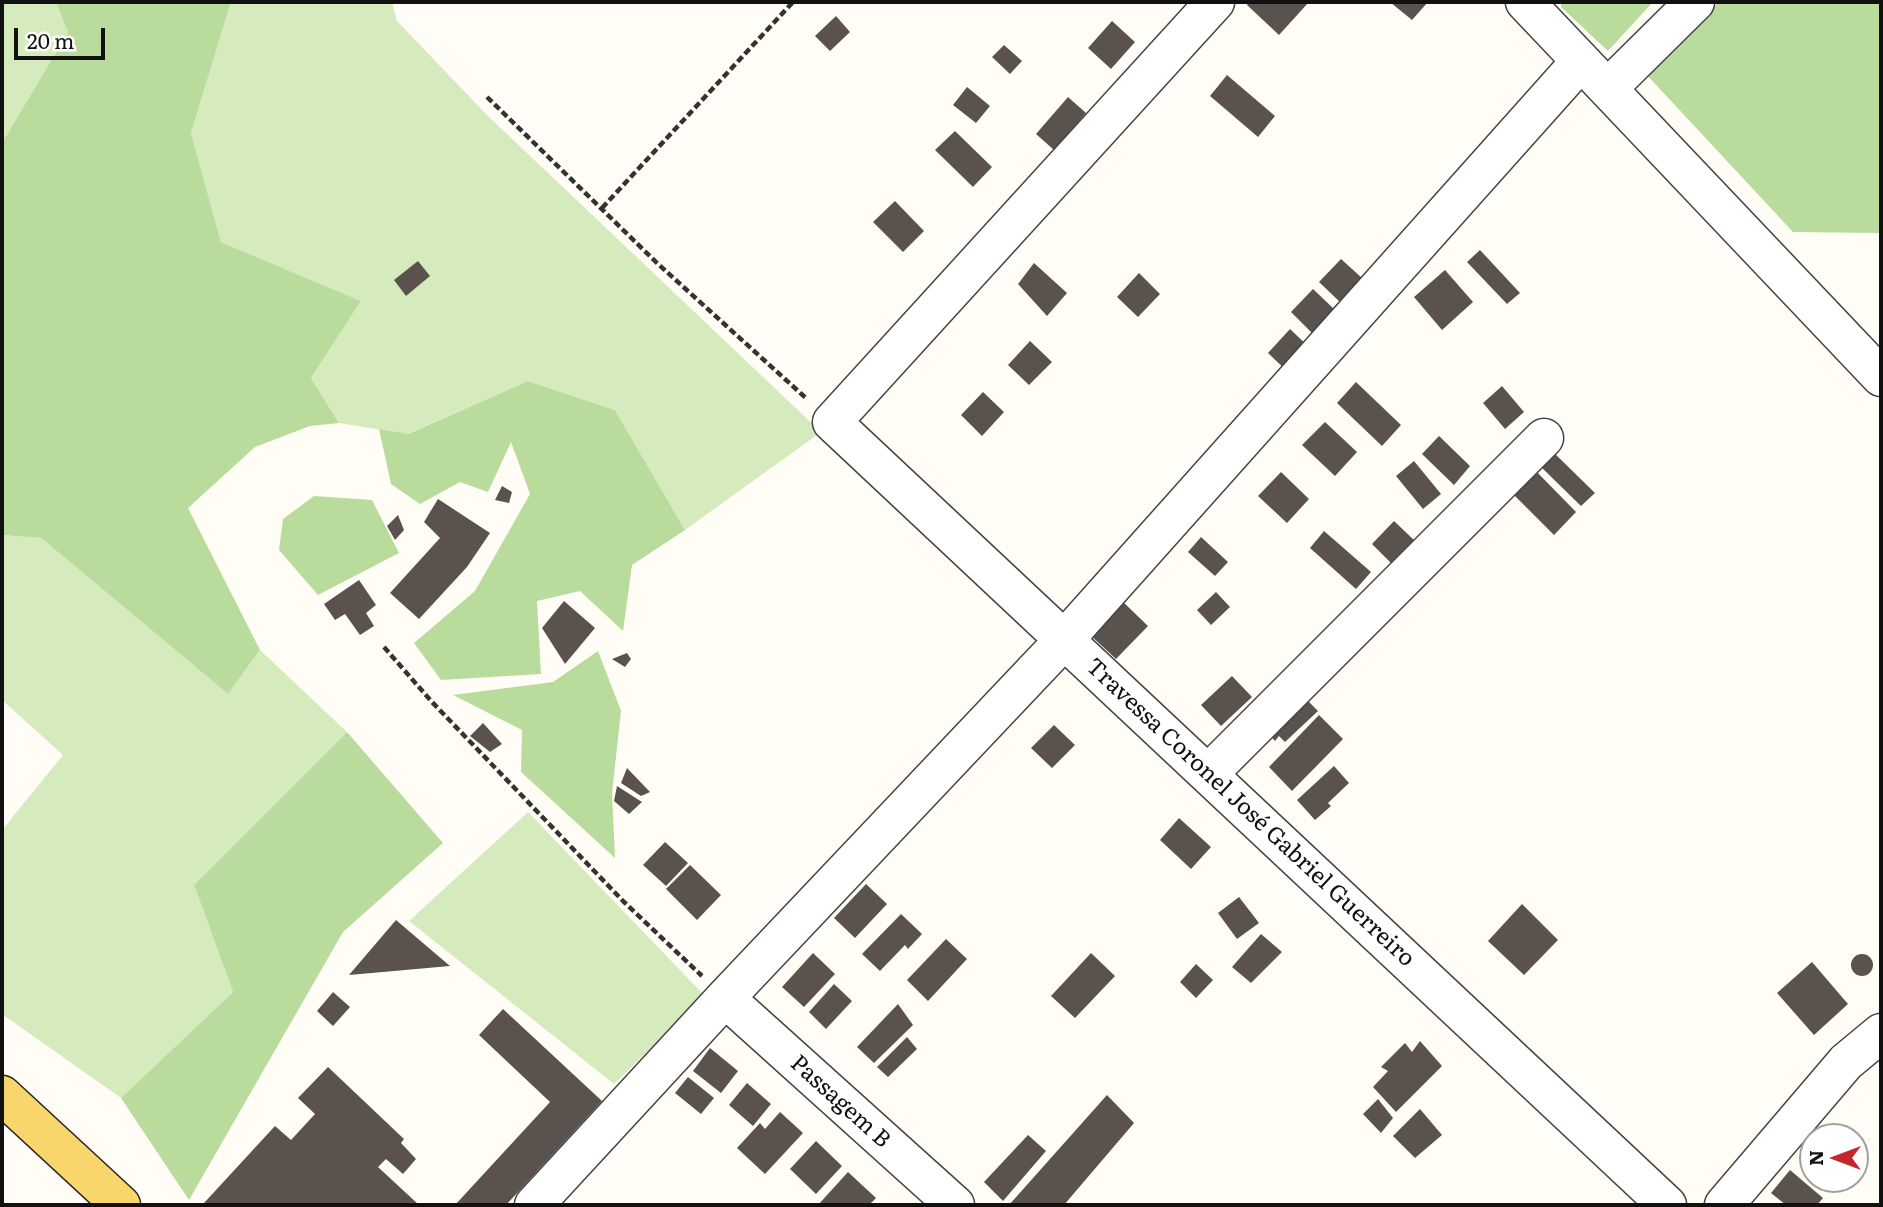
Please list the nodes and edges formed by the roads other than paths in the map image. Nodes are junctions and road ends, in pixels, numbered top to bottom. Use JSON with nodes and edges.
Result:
{"nodes":[{"id":1,"x":1214,"y":2,"type":"edge"},
{"id":2,"x":1525,"y":2,"type":"edge"},
{"id":3,"x":1695,"y":2,"type":"edge"},
{"id":4,"x":1581,"y":61,"type":"junction"},
{"id":5,"x":1608,"y":88,"type":"junction"},
{"id":6,"x":1881,"y":377,"type":"edge"},
{"id":7,"x":1544,"y":438,"type":"dead end"},
{"id":8,"x":1065,"y":639,"type":"junction"},
{"id":9,"x":1209,"y":774,"type":"junction"},
{"id":10,"x":726,"y":998,"type":"junction"},
{"id":11,"x":1881,"y":1033,"type":"edge"},
{"id":12,"x":2,"y":1095,"type":"edge"},
{"id":13,"x":121,"y":1205,"type":"edge"},
{"id":14,"x":534,"y":1205,"type":"edge"},
{"id":15,"x":955,"y":1205,"type":"edge"},
{"id":16,"x":1667,"y":1205,"type":"edge"},
{"id":17,"x":1724,"y":1205,"type":"edge"}],
"edges":[{"from":1,"to":8,"type":"street","name":"Travessa Coronel José Gabriel Guerreiro"},
{"from":2,"to":4,"type":"street"},
{"from":3,"to":5,"type":"street"},
{"from":4,"to":5,"type":"street"},
{"from":4,"to":8,"type":"street"},
{"from":5,"to":6,"type":"street"},
{"from":7,"to":9,"type":"street"},
{"from":8,"to":9,"type":"street","name":"Travessa Coronel José Gabriel Guerreiro"},
{"from":8,"to":10,"type":"street"},
{"from":9,"to":16,"type":"street","name":"Travessa Coronel José Gabriel Guerreiro"},
{"from":10,"to":14,"type":"street"},
{"from":10,"to":15,"type":"street","name":"Passagem B"},
{"from":11,"to":17,"type":"street"},
{"from":12,"to":13,"type":"main road"}]}
